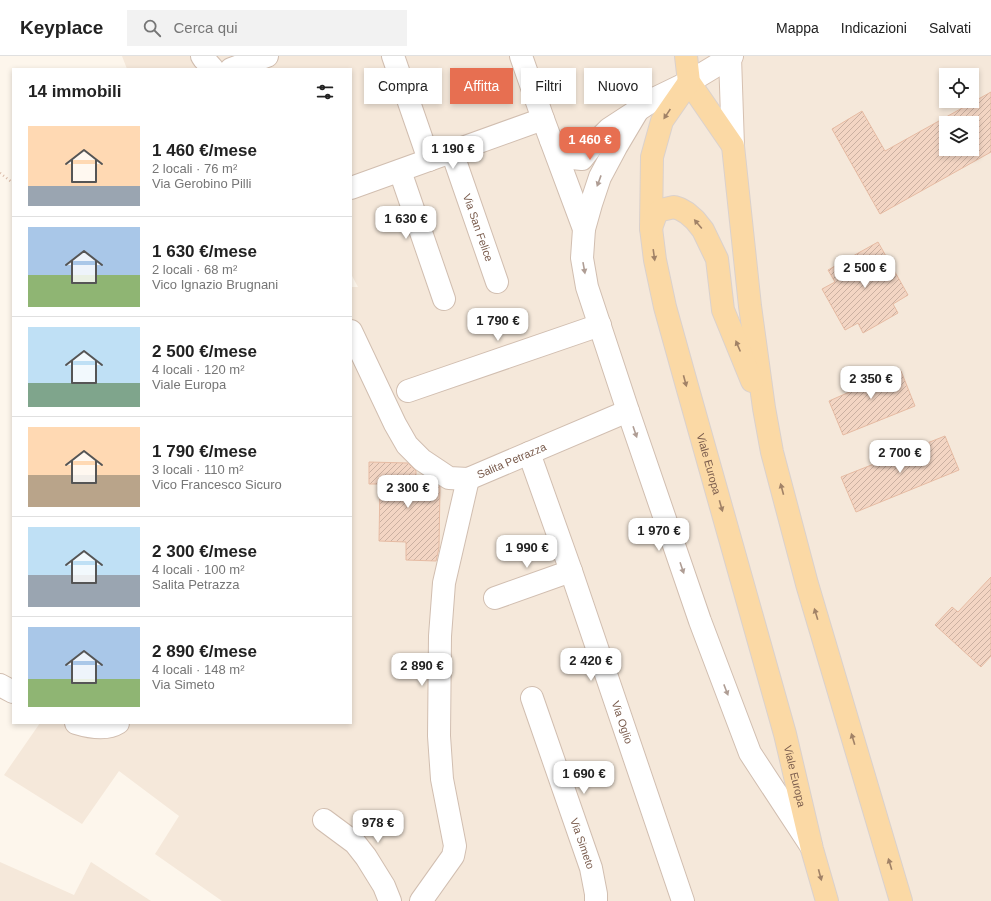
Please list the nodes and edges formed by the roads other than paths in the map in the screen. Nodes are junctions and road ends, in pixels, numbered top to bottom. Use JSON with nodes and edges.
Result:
{"nodes":[{"id":1,"x":268,"y":56,"type":"edge"},
{"id":2,"x":393,"y":56,"type":"edge"},
{"id":3,"x":521,"y":56,"type":"edge"},
{"id":4,"x":686,"y":56,"type":"edge"},
{"id":5,"x":730,"y":56,"type":"edge"},
{"id":6,"x":234,"y":68,"type":"edge"},
{"id":7,"x":274,"y":68,"type":"edge"},
{"id":8,"x":688,"y":82,"type":"junction"},
{"id":9,"x":638,"y":110,"type":"junction"},
{"id":10,"x":543,"y":119,"type":"junction"},
{"id":11,"x":550,"y":140,"type":"junction"},
{"id":12,"x":733,"y":146,"type":"junction"},
{"id":13,"x":452,"y":152,"type":"junction"},
{"id":14,"x":428,"y":160,"type":"junction"},
{"id":15,"x":400,"y":171,"type":"junction"},
{"id":16,"x":352,"y":188,"type":"edge"},
{"id":17,"x":651,"y":228,"type":"junction"},
{"id":18,"x":584,"y":229,"type":"junction"},
{"id":19,"x":497,"y":282,"type":"dead end"},
{"id":20,"x":444,"y":299,"type":"dead end"},
{"id":21,"x":600,"y":325,"type":"junction"},
{"id":22,"x":352,"y":333,"type":"edge"},
{"id":23,"x":408,"y":391,"type":"dead end"},
{"id":24,"x":764,"y":408,"type":"junction"},
{"id":25,"x":628,"y":411,"type":"junction"},
{"id":26,"x":529,"y":454,"type":"junction"},
{"id":27,"x":468,"y":479,"type":"junction"},
{"id":28,"x":571,"y":571,"type":"junction"},
{"id":29,"x":495,"y":598,"type":"dead end"},
{"id":30,"x":0,"y":685,"type":"edge"},
{"id":31,"x":12,"y":691,"type":"edge"},
{"id":32,"x":532,"y":698,"type":"dead end"},
{"id":33,"x":80,"y":724,"type":"edge"},
{"id":34,"x":117,"y":724,"type":"edge"},
{"id":35,"x":324,"y":820,"type":"dead end"},
{"id":36,"x":812,"y":849,"type":"junction"},
{"id":37,"x":390,"y":901,"type":"edge"},
{"id":38,"x":421,"y":901,"type":"edge"},
{"id":39,"x":596,"y":901,"type":"edge"},
{"id":40,"x":682,"y":901,"type":"edge"},
{"id":41,"x":827,"y":901,"type":"edge"},
{"id":42,"x":901,"y":901,"type":"edge"}],
"edges":[{"from":1,"to":6,"type":"street"},
{"from":1,"to":7,"type":"street"},
{"from":2,"to":14,"type":"street"},
{"from":3,"to":10,"type":"street"},
{"from":4,"to":8,"type":"main road"},
{"from":5,"to":8,"type":"street"},
{"from":5,"to":12,"type":"street"},
{"from":8,"to":9,"type":"street"},
{"from":8,"to":12,"type":"main road"},
{"from":8,"to":17,"type":"main road","name":"Viale Europa","one_way":true},
{"from":9,"to":11,"type":"street"},
{"from":9,"to":18,"type":"street","one_way":true},
{"from":10,"to":11,"type":"street"},
{"from":10,"to":13,"type":"street"},
{"from":11,"to":18,"type":"street"},
{"from":12,"to":24,"type":"main road"},
{"from":13,"to":14,"type":"street"},
{"from":13,"to":19,"type":"street","name":"Via San Felice"},
{"from":14,"to":15,"type":"street"},
{"from":15,"to":16,"type":"street"},
{"from":15,"to":20,"type":"street"},
{"from":24,"to":17,"type":"main road","one_way":true},
{"from":17,"to":36,"type":"main road","name":"Viale Europa","one_way":true},
{"from":18,"to":21,"type":"street","name":"Viale Europa","one_way":true},
{"from":21,"to":23,"type":"street"},
{"from":21,"to":25,"type":"street","name":"Viale Europa"},
{"from":22,"to":27,"type":"street","name":"Salita Petrazza"},
{"from":42,"to":24,"type":"main road","one_way":true},
{"from":25,"to":26,"type":"street","name":"Salita Petrazza"},
{"from":25,"to":36,"type":"street","name":"Viale Europa","one_way":true},
{"from":26,"to":27,"type":"street","name":"Salita Petrazza"},
{"from":26,"to":28,"type":"street","name":"Via Oglio"},
{"from":27,"to":38,"type":"street"},
{"from":28,"to":29,"type":"street"},
{"from":28,"to":40,"type":"street","name":"Via Oglio"},
{"from":30,"to":31,"type":"street"},
{"from":32,"to":39,"type":"street","name":"Via Simeto"},
{"from":33,"to":34,"type":"street"},
{"from":35,"to":37,"type":"street"},
{"from":36,"to":41,"type":"main road","name":"Viale Europa","one_way":true}]}
